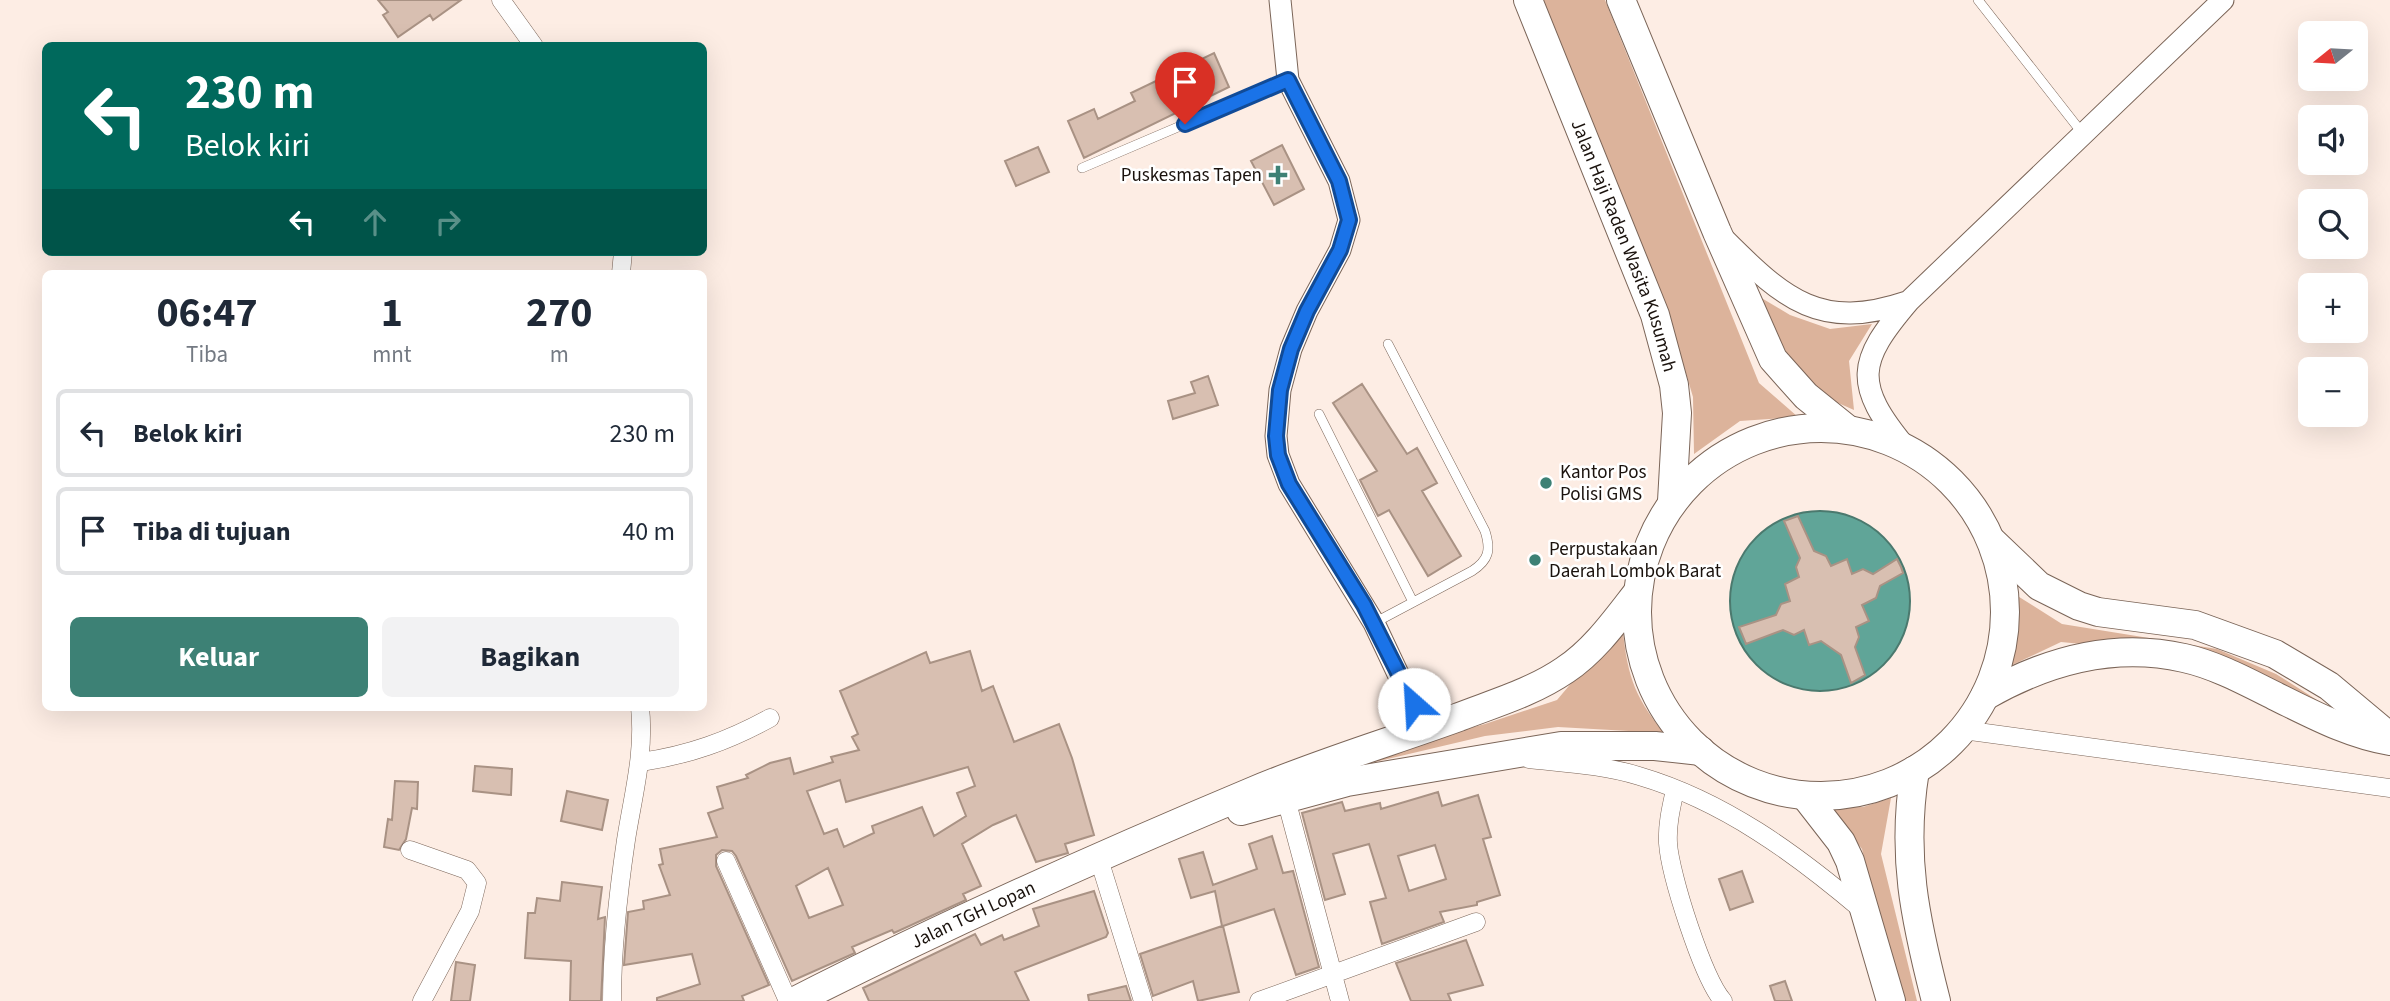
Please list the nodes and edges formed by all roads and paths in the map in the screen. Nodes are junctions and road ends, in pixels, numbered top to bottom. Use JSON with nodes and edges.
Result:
{"nodes":[{"id":1,"x":501,"y":0,"type":"edge"},
{"id":2,"x":1280,"y":0,"type":"edge"},
{"id":3,"x":1622,"y":0,"type":"edge"},
{"id":4,"x":1978,"y":0,"type":"edge"},
{"id":5,"x":2223,"y":0,"type":"edge"},
{"id":6,"x":1532,"y":6,"type":"edge"},
{"id":7,"x":531,"y":42,"type":"edge"},
{"id":8,"x":1288,"y":80,"type":"junction"},
{"id":9,"x":2084,"y":135,"type":"junction"},
{"id":10,"x":1082,"y":168,"type":"dead end"},
{"id":11,"x":1717,"y":232,"type":"junction"},
{"id":12,"x":1909,"y":301,"type":"junction"},
{"id":13,"x":1388,"y":344,"type":"dead end"},
{"id":14,"x":1319,"y":414,"type":"dead end"},
{"id":15,"x":1847,"y":429,"type":"junction"},
{"id":16,"x":1906,"y":448,"type":"junction"},
{"id":17,"x":1672,"y":501,"type":"junction"},
{"id":18,"x":1989,"y":537,"type":"junction"},
{"id":19,"x":1637,"y":593,"type":"junction"},
{"id":20,"x":1413,"y":602,"type":"junction"},
{"id":21,"x":1374,"y":623,"type":"junction"},
{"id":22,"x":1985,"y":696,"type":"junction"},
{"id":23,"x":640,"y":711,"type":"edge"},
{"id":24,"x":770,"y":718,"type":"dead end"},
{"id":25,"x":1424,"y":729,"type":"junction"},
{"id":26,"x":1964,"y":730,"type":"junction"},
{"id":27,"x":2390,"y":739,"type":"edge"},
{"id":28,"x":1701,"y":751,"type":"junction"},
{"id":29,"x":1499,"y":755,"type":"junction"},
{"id":30,"x":641,"y":762,"type":"junction"},
{"id":31,"x":1344,"y":769,"type":"junction"},
{"id":32,"x":1915,"y":770,"type":"junction"},
{"id":33,"x":2390,"y":788,"type":"edge"},
{"id":34,"x":1675,"y":790,"type":"junction"},
{"id":35,"x":1807,"y":797,"type":"junction"},
{"id":36,"x":1286,"y":799,"type":"junction"},
{"id":37,"x":1154,"y":834,"type":"junction"},
{"id":38,"x":410,"y":850,"type":"dead end"},
{"id":39,"x":1098,"y":856,"type":"junction"},
{"id":40,"x":726,"y":862,"type":"dead end"},
{"id":41,"x":1868,"y":915,"type":"junction"},
{"id":42,"x":1476,"y":922,"type":"dead end"},
{"id":43,"x":1333,"y":974,"type":"junction"},
{"id":44,"x":422,"y":1001,"type":"edge"},
{"id":45,"x":612,"y":1001,"type":"edge"},
{"id":46,"x":788,"y":1001,"type":"edge"},
{"id":47,"x":795,"y":1001,"type":"edge"},
{"id":48,"x":1143,"y":1001,"type":"edge"},
{"id":49,"x":1259,"y":1001,"type":"edge"},
{"id":50,"x":1340,"y":1001,"type":"edge"},
{"id":51,"x":1723,"y":1001,"type":"edge"},
{"id":52,"x":1891,"y":1001,"type":"edge"},
{"id":53,"x":1936,"y":1001,"type":"edge"}],
"edges":[{"from":1,"to":7,"type":"street"},
{"from":2,"to":8,"type":"street"},
{"from":3,"to":11,"type":"highway"},
{"from":4,"to":9,"type":"lane"},
{"from":5,"to":9,"type":"street"},
{"from":6,"to":17,"type":"highway","name":"Jalan Haji Raden Wasita Kusumah"},
{"from":8,"to":10,"type":"lane"},
{"from":8,"to":21,"type":"street"},
{"from":9,"to":12,"type":"street"},
{"from":11,"to":12,"type":"street"},
{"from":11,"to":15,"type":"highway"},
{"from":12,"to":16,"type":"street"},
{"from":13,"to":20,"type":"lane"},
{"from":14,"to":20,"type":"lane"},
{"from":15,"to":16,"type":"highway"},
{"from":15,"to":17,"type":"highway"},
{"from":16,"to":18,"type":"highway"},
{"from":17,"to":19,"type":"highway"},
{"from":18,"to":22,"type":"highway"},
{"from":18,"to":27,"type":"highway"},
{"from":19,"to":25,"type":"highway"},
{"from":19,"to":28,"type":"highway"},
{"from":20,"to":21,"type":"lane"},
{"from":21,"to":25,"type":"street"},
{"from":22,"to":26,"type":"highway"},
{"from":22,"to":27,"type":"highway"},
{"from":23,"to":30,"type":"street"},
{"from":24,"to":30,"type":"street"},
{"from":25,"to":31,"type":"highway"},
{"from":26,"to":32,"type":"highway"},
{"from":26,"to":33,"type":"street"},
{"from":28,"to":29,"type":"highway"},
{"from":28,"to":35,"type":"highway"},
{"from":29,"to":31,"type":"highway"},
{"from":29,"to":34,"type":"street"},
{"from":30,"to":45,"type":"street"},
{"from":31,"to":36,"type":"highway"},
{"from":31,"to":37,"type":"highway"},
{"from":32,"to":35,"type":"highway"},
{"from":32,"to":53,"type":"highway"},
{"from":34,"to":41,"type":"street"},
{"from":34,"to":51,"type":"street"},
{"from":35,"to":41,"type":"highway"},
{"from":36,"to":37,"type":"highway"},
{"from":36,"to":43,"type":"street"},
{"from":37,"to":39,"type":"highway","name":"Jalan TGH Lopan"},
{"from":38,"to":44,"type":"street"},
{"from":39,"to":47,"type":"highway","name":"Jalan TGH Lopan"},
{"from":39,"to":48,"type":"street"},
{"from":40,"to":46,"type":"street"},
{"from":41,"to":52,"type":"highway"},
{"from":42,"to":43,"type":"street"},
{"from":43,"to":49,"type":"street"},
{"from":43,"to":50,"type":"street"}]}
